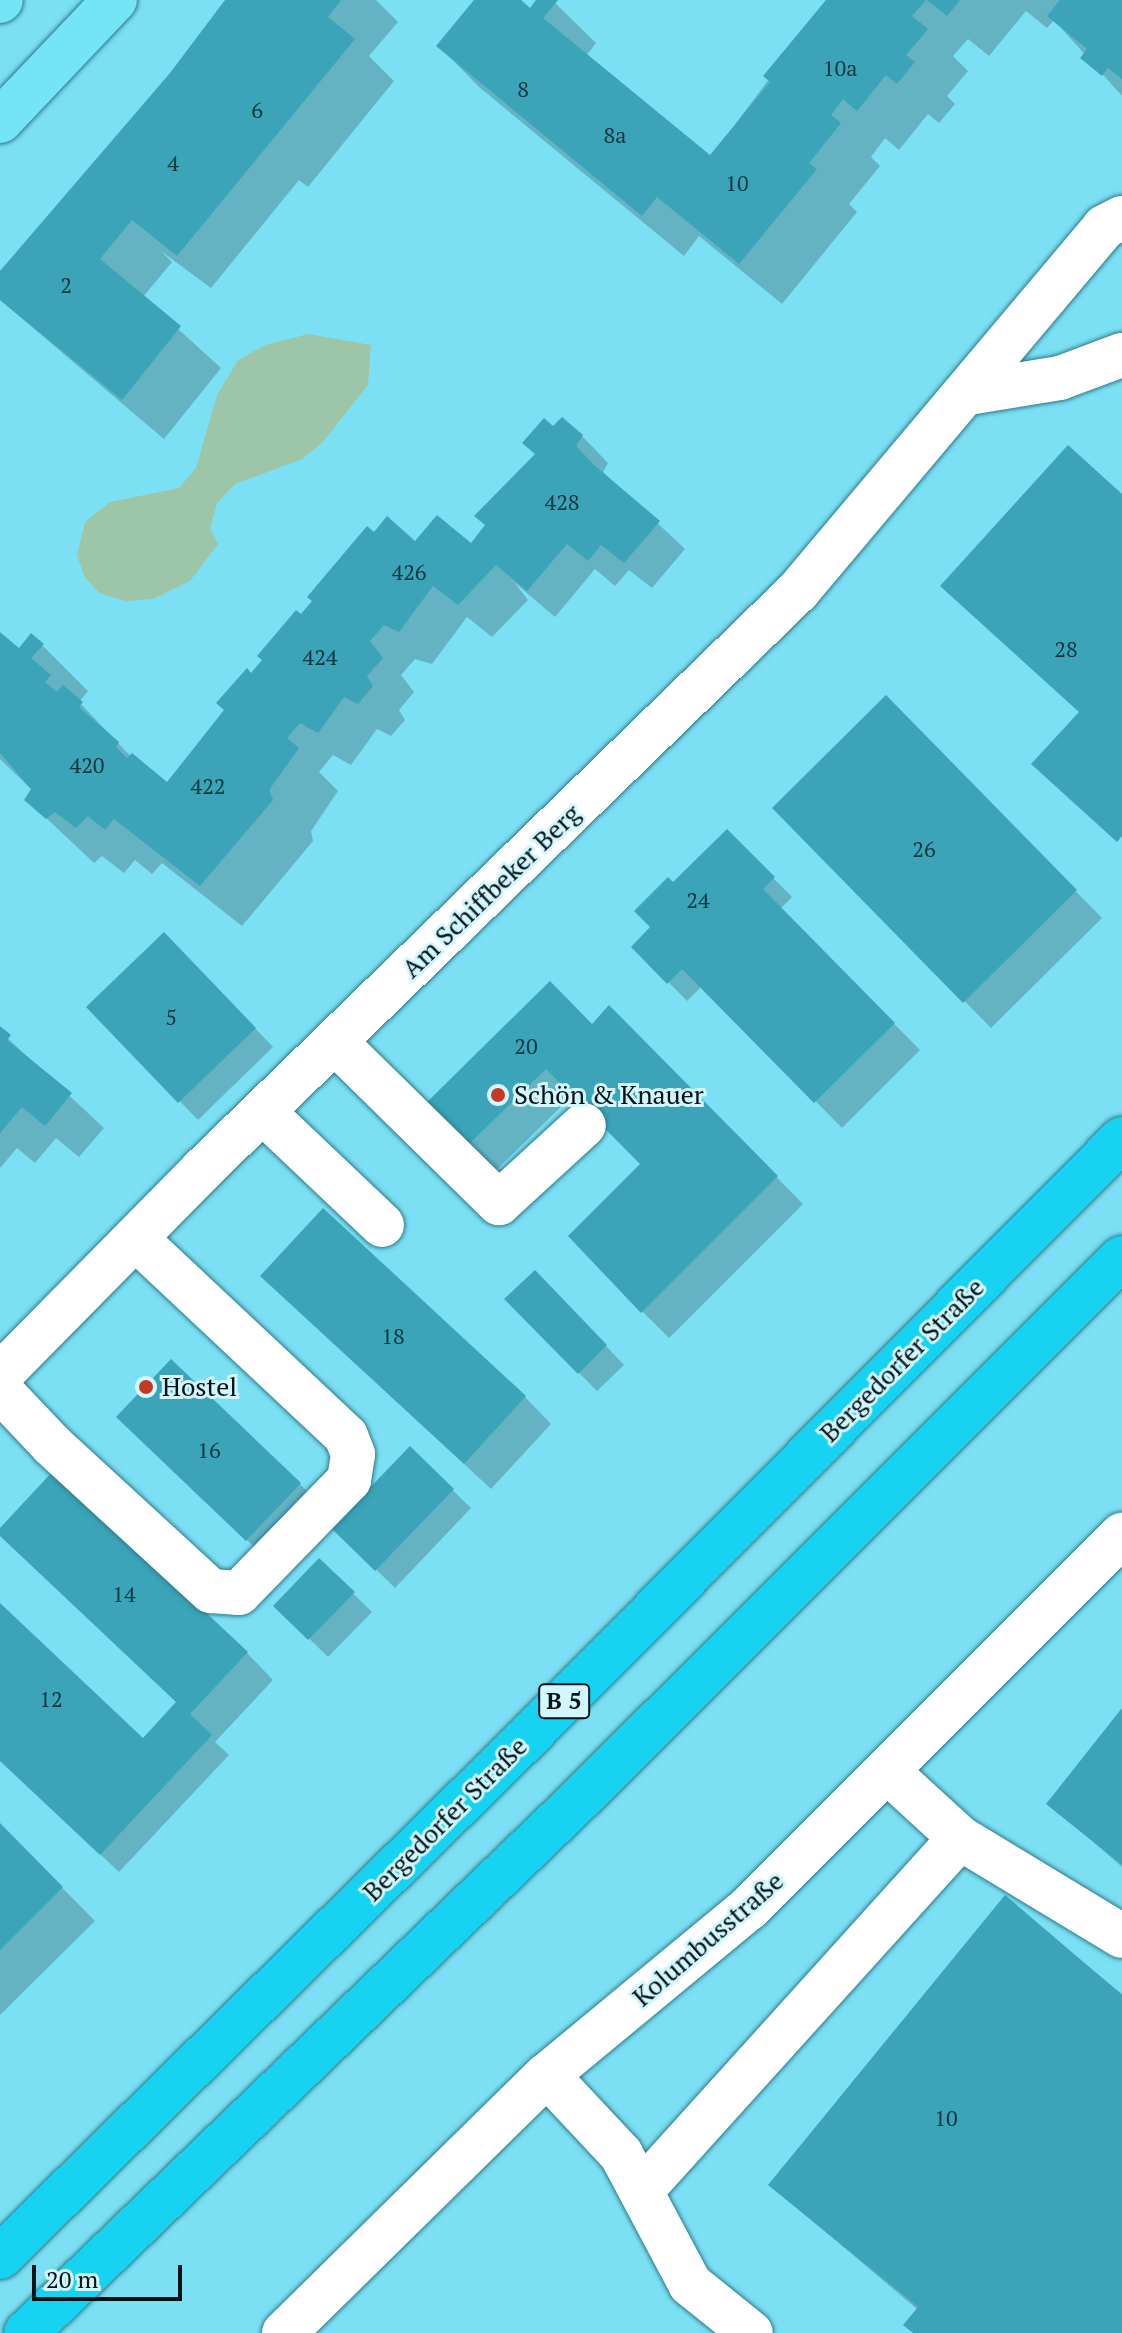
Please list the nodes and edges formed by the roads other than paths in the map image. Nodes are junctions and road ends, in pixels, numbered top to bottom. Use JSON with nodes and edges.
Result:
{"nodes":[{"id":1,"x":115,"y":0,"type":"edge"},
{"id":2,"x":0,"y":121,"type":"edge"},
{"id":3,"x":1122,"y":218,"type":"edge"},
{"id":4,"x":1122,"y":355,"type":"edge"},
{"id":5,"x":968,"y":393,"type":"junction"},
{"id":6,"x":335,"y":1042,"type":"junction"},
{"id":7,"x":263,"y":1112,"type":"junction"},
{"id":8,"x":584,"y":1125,"type":"dead end"},
{"id":9,"x":1122,"y":1139,"type":"edge"},
{"id":10,"x":382,"y":1225,"type":"dead end"},
{"id":11,"x":135,"y":1238,"type":"junction"},
{"id":12,"x":1122,"y":1258,"type":"edge"},
{"id":13,"x":0,"y":1375,"type":"edge"},
{"id":14,"x":0,"y":1390,"type":"edge"},
{"id":15,"x":1122,"y":1535,"type":"edge"},
{"id":16,"x":887,"y":1771,"type":"junction"},
{"id":17,"x":960,"y":1838,"type":"junction"},
{"id":18,"x":1122,"y":1936,"type":"edge"},
{"id":19,"x":547,"y":2075,"type":"junction"},
{"id":20,"x":641,"y":2191,"type":"junction"},
{"id":21,"x":0,"y":2257,"type":"edge"},
{"id":22,"x":26,"y":2333,"type":"edge"},
{"id":23,"x":284,"y":2333,"type":"edge"},
{"id":24,"x":751,"y":2333,"type":"edge"}],
"edges":[{"from":1,"to":2,"type":"main road"},
{"from":3,"to":5,"type":"street","name":"Am Schiffbeker Berg"},
{"from":4,"to":5,"type":"street"},
{"from":5,"to":6,"type":"street","name":"Am Schiffbeker Berg"},
{"from":6,"to":7,"type":"street","name":"Am Schiffbeker Berg"},
{"from":6,"to":8,"type":"street"},
{"from":7,"to":10,"type":"street"},
{"from":7,"to":11,"type":"street","name":"Am Schiffbeker Berg"},
{"from":9,"to":21,"type":"highway","name":"Bergedorfer Straße","number":"B 5"},
{"from":11,"to":13,"type":"street","name":"Am Schiffbeker Berg"},
{"from":11,"to":14,"type":"street"},
{"from":12,"to":22,"type":"highway"},
{"from":15,"to":16,"type":"street","name":"Kolumbusstraße"},
{"from":16,"to":17,"type":"street"},
{"from":16,"to":19,"type":"street","name":"Kolumbusstraße"},
{"from":17,"to":18,"type":"street"},
{"from":17,"to":20,"type":"street"},
{"from":19,"to":20,"type":"street"},
{"from":19,"to":23,"type":"street","name":"Kolumbusstraße"},
{"from":20,"to":24,"type":"street"}]}
